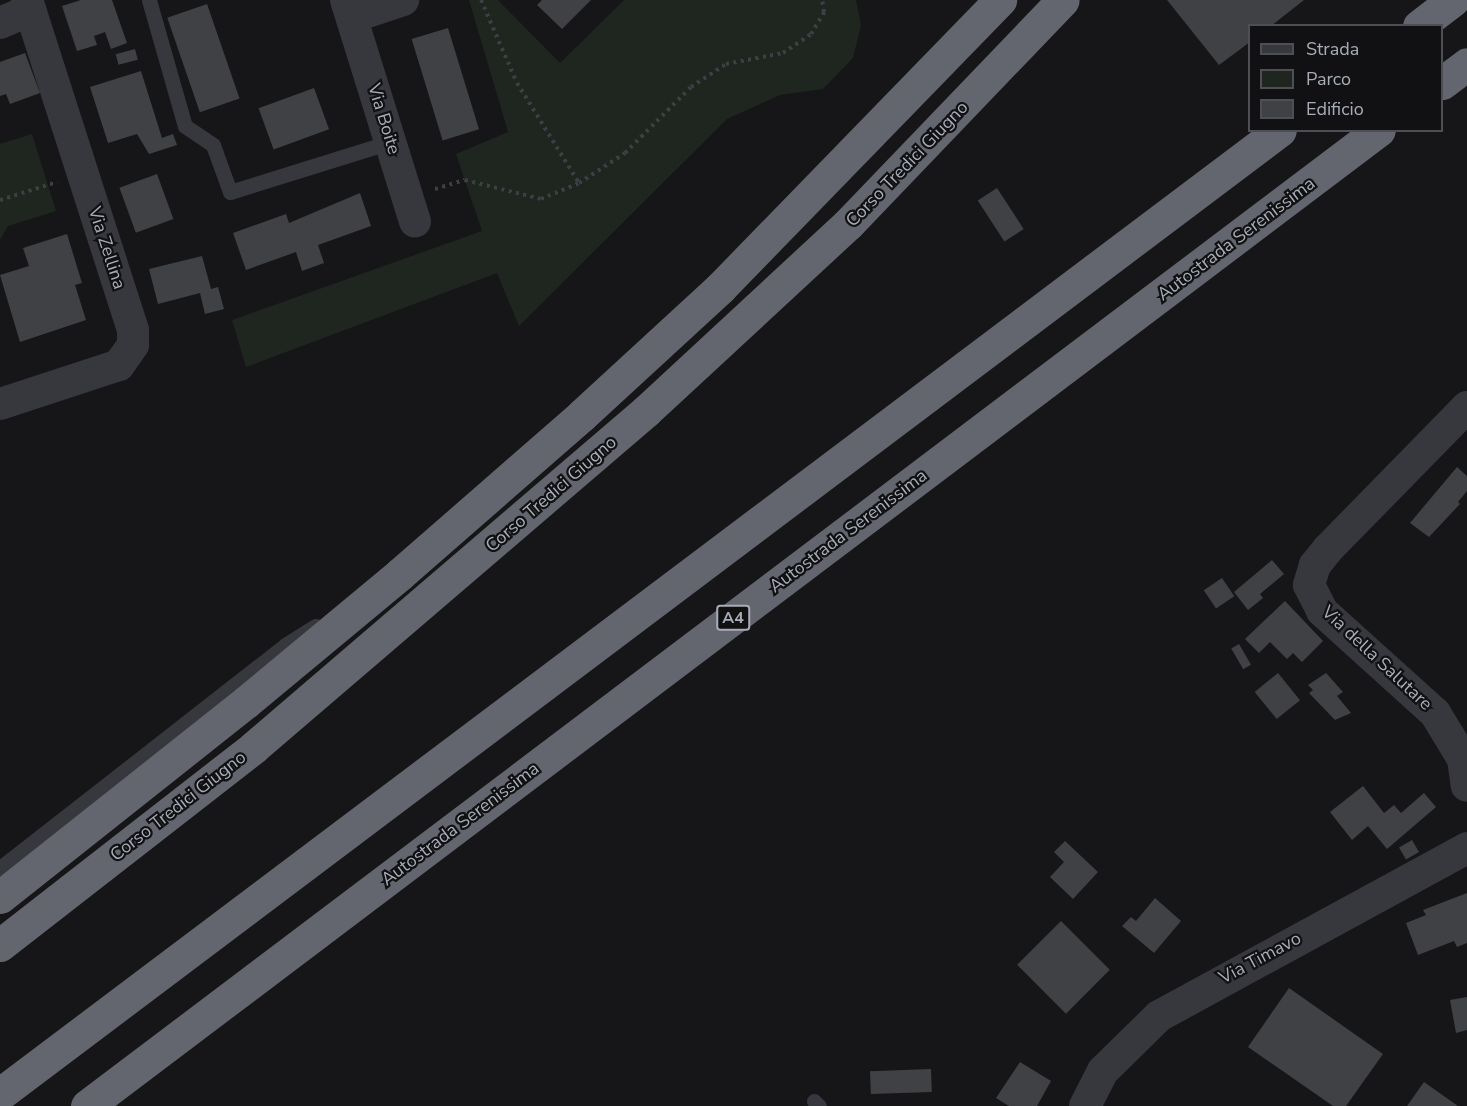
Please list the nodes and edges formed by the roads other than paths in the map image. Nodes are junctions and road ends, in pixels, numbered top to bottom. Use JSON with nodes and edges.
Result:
{"nodes":[{"id":1,"x":149,"y":0,"type":"edge"},
{"id":2,"x":403,"y":0,"type":"edge"},
{"id":3,"x":1000,"y":0,"type":"edge"},
{"id":4,"x":1063,"y":0,"type":"edge"},
{"id":5,"x":1453,"y":0,"type":"edge"},
{"id":6,"x":28,"y":5,"type":"edge"},
{"id":7,"x":349,"y":9,"type":"edge"},
{"id":8,"x":0,"y":23,"type":"edge"},
{"id":9,"x":1422,"y":24,"type":"edge"},
{"id":10,"x":1467,"y":64,"type":"edge"},
{"id":11,"x":1443,"y":83,"type":"edge"},
{"id":12,"x":1277,"y":132,"type":"edge"},
{"id":13,"x":1376,"y":132,"type":"edge"},
{"id":14,"x":391,"y":142,"type":"junction"},
{"id":15,"x":412,"y":209,"type":"road end"},
{"id":16,"x":0,"y":404,"type":"edge"},
{"id":17,"x":1467,"y":407,"type":"edge"},
{"id":18,"x":400,"y":574,"type":"junction"},
{"id":19,"x":1467,"y":786,"type":"edge"},
{"id":20,"x":1467,"y":848,"type":"edge"},
{"id":21,"x":0,"y":868,"type":"edge"},
{"id":22,"x":0,"y":897,"type":"edge"},
{"id":23,"x":0,"y":945,"type":"edge"},
{"id":24,"x":0,"y":1094,"type":"edge"},
{"id":25,"x":87,"y":1106,"type":"edge"},
{"id":26,"x":1085,"y":1106,"type":"edge"}],
"edges":[{"from":1,"to":14,"type":"lane"},
{"from":2,"to":7,"type":"street","name":"Via Boite"},
{"from":3,"to":18,"type":"highway"},
{"from":4,"to":23,"type":"highway","name":"Corso Tredici Giugno"},
{"from":5,"to":9,"type":"highway"},
{"from":6,"to":8,"type":"street","name":"Via Zellina"},
{"from":6,"to":16,"type":"street","name":"Via Zellina"},
{"from":7,"to":14,"type":"street","name":"Via Boite"},
{"from":10,"to":11,"type":"highway"},
{"from":12,"to":24,"type":"highway"},
{"from":13,"to":25,"type":"highway","name":"Autostrada Serenissima","number":"A4"},
{"from":14,"to":15,"type":"street","name":"Via Boite"},
{"from":17,"to":19,"type":"street","name":"Via della Salutare"},
{"from":18,"to":21,"type":"lane"},
{"from":18,"to":22,"type":"highway"},
{"from":20,"to":26,"type":"street","name":"Via Timavo"}]}
